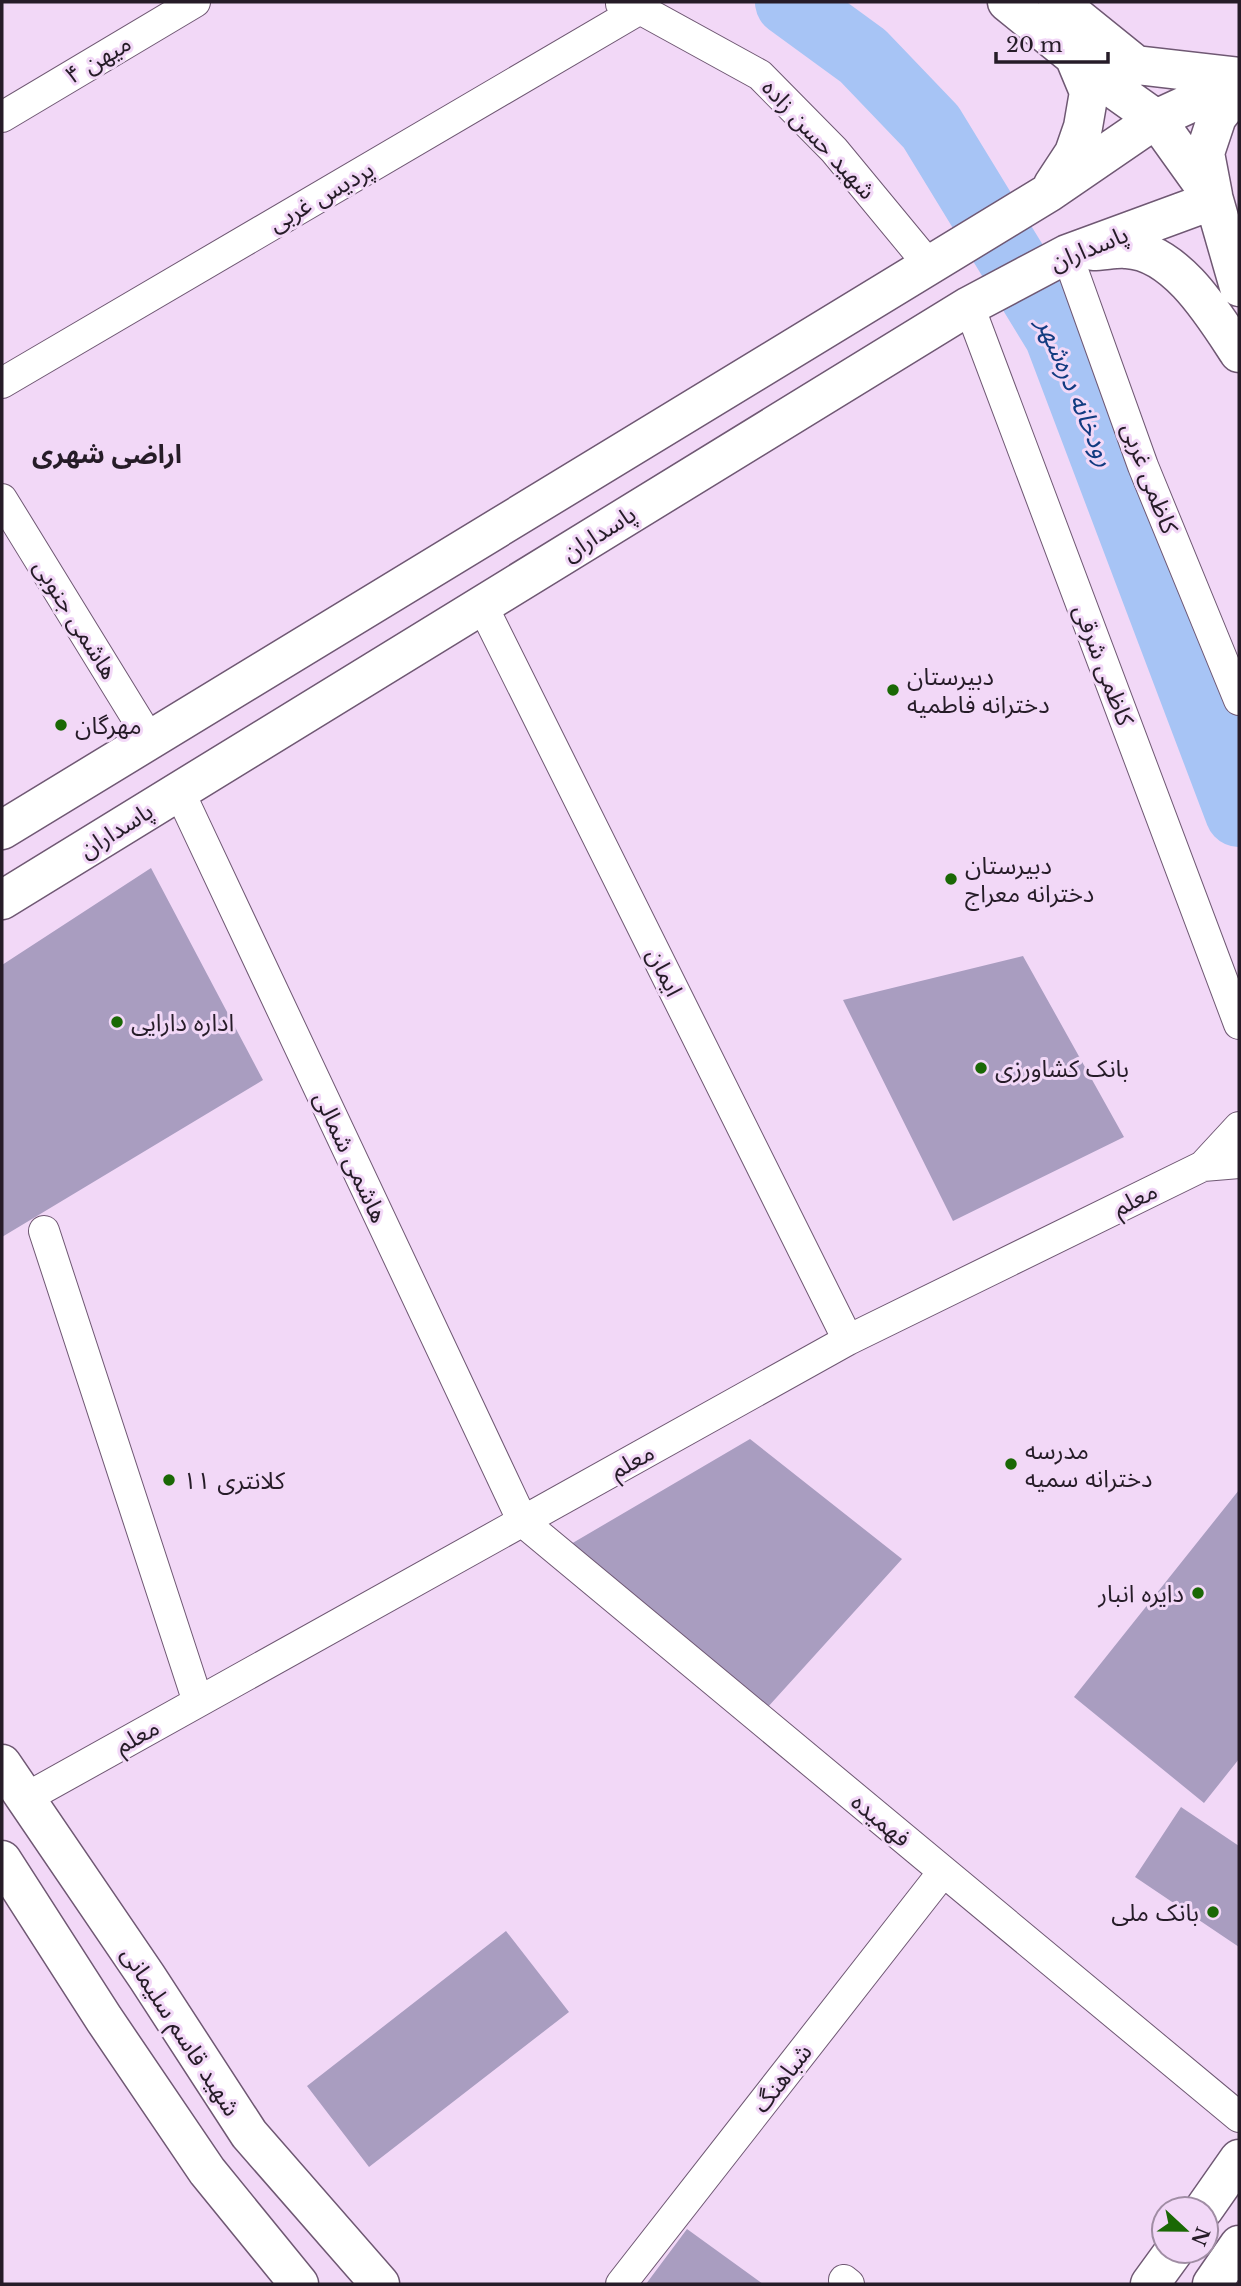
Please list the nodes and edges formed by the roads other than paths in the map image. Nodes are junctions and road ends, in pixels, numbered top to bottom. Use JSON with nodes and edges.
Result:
{"nodes":[{"id":1,"x":195,"y":2,"type":"edge"},
{"id":2,"x":1007,"y":2,"type":"edge"},
{"id":3,"x":1058,"y":2,"type":"edge"},
{"id":4,"x":627,"y":6,"type":"edge"},
{"id":5,"x":1074,"y":56,"type":"junction"},
{"id":6,"x":1239,"y":79,"type":"edge"},
{"id":7,"x":1239,"y":89,"type":"edge"},
{"id":8,"x":2,"y":117,"type":"edge"},
{"id":9,"x":1156,"y":119,"type":"junction"},
{"id":10,"x":1048,"y":193,"type":"junction"},
{"id":11,"x":1226,"y":208,"type":"edge"},
{"id":12,"x":1067,"y":254,"type":"junction"},
{"id":13,"x":929,"y":265,"type":"junction"},
{"id":14,"x":1239,"y":287,"type":"edge"},
{"id":15,"x":970,"y":306,"type":"junction"},
{"id":16,"x":1239,"y":353,"type":"edge"},
{"id":17,"x":2,"y":383,"type":"edge"},
{"id":18,"x":2,"y":499,"type":"edge"},
{"id":19,"x":482,"y":605,"type":"junction"},
{"id":20,"x":1239,"y":700,"type":"edge"},
{"id":21,"x":150,"y":740,"type":"junction"},
{"id":22,"x":179,"y":791,"type":"junction"},
{"id":23,"x":2,"y":830,"type":"edge"},
{"id":24,"x":2,"y":900,"type":"edge"},
{"id":25,"x":1239,"y":1024,"type":"edge"},
{"id":26,"x":1239,"y":1127,"type":"edge"},
{"id":27,"x":1239,"y":1163,"type":"edge"},
{"id":28,"x":1203,"y":1166,"type":"junction"},
{"id":29,"x":44,"y":1231,"type":"dead end"},
{"id":30,"x":848,"y":1340,"type":"junction"},
{"id":31,"x":523,"y":1522,"type":"junction"},
{"id":32,"x":198,"y":1702,"type":"junction"},
{"id":33,"x":2,"y":1764,"type":"edge"},
{"id":34,"x":24,"y":1799,"type":"junction"},
{"id":35,"x":2,"y":1860,"type":"edge"},
{"id":36,"x":943,"y":1872,"type":"junction"},
{"id":37,"x":1239,"y":2117,"type":"edge"},
{"id":38,"x":1239,"y":2160,"type":"edge"},
{"id":39,"x":1213,"y":2195,"type":"edge"},
{"id":40,"x":1239,"y":2245,"type":"edge"},
{"id":41,"x":1164,"y":2265,"type":"edge"},
{"id":42,"x":299,"y":2284,"type":"edge"},
{"id":43,"x":380,"y":2284,"type":"edge"},
{"id":44,"x":621,"y":2284,"type":"edge"},
{"id":45,"x":1150,"y":2284,"type":"edge"},
{"id":46,"x":1212,"y":2284,"type":"edge"}],
"edges":[{"from":1,"to":8,"type":"street","name":"میهن ۴"},
{"from":2,"to":5,"type":"main road"},
{"from":3,"to":6,"type":"main road"},
{"from":4,"to":13,"type":"street","name":"شهید حسن زاده"},
{"from":4,"to":17,"type":"street","name":"پردیس غربی"},
{"from":5,"to":9,"type":"main road"},
{"from":5,"to":10,"type":"main road"},
{"from":6,"to":9,"type":"main road"},
{"from":7,"to":11,"type":"main road"},
{"from":9,"to":10,"type":"main road"},
{"from":9,"to":11,"type":"main road"},
{"from":10,"to":13,"type":"main road"},
{"from":11,"to":12,"type":"main road","name":"پاسداران"},
{"from":11,"to":14,"type":"main road"},
{"from":12,"to":15,"type":"main road","name":"پاسداران"},
{"from":12,"to":16,"type":"main road"},
{"from":12,"to":20,"type":"street","name":"کاظمی غربی"},
{"from":13,"to":15,"type":"main road"},
{"from":13,"to":21,"type":"main road"},
{"from":15,"to":19,"type":"main road","name":"پاسداران"},
{"from":15,"to":25,"type":"street","name":"کاظمی شرقی"},
{"from":18,"to":21,"type":"street","name":"هاشمی جنوبی"},
{"from":19,"to":22,"type":"main road","name":"پاسداران"},
{"from":19,"to":30,"type":"street","name":"ایمان"},
{"from":21,"to":22,"type":"main road"},
{"from":21,"to":23,"type":"main road"},
{"from":22,"to":24,"type":"main road","name":"پاسداران"},
{"from":22,"to":31,"type":"street","name":"هاشمی شمالی"},
{"from":26,"to":28,"type":"street","name":"معلم"},
{"from":27,"to":28,"type":"street"},
{"from":28,"to":30,"type":"street","name":"معلم"},
{"from":29,"to":32,"type":"street"},
{"from":30,"to":31,"type":"street","name":"معلم"},
{"from":31,"to":32,"type":"street","name":"معلم"},
{"from":31,"to":36,"type":"street","name":"فهمیده"},
{"from":32,"to":34,"type":"street","name":"معلم"},
{"from":33,"to":34,"type":"main road","name":"شهید قاسم سلیمانی"},
{"from":34,"to":43,"type":"main road","name":"شهید قاسم سلیمانی"},
{"from":35,"to":42,"type":"main road"},
{"from":36,"to":37,"type":"street","name":"فهمیده"},
{"from":36,"to":44,"type":"street","name":"شباهنگ"},
{"from":38,"to":39,"type":"main road"},
{"from":40,"to":46,"type":"main road"},
{"from":41,"to":45,"type":"main road"}]}
